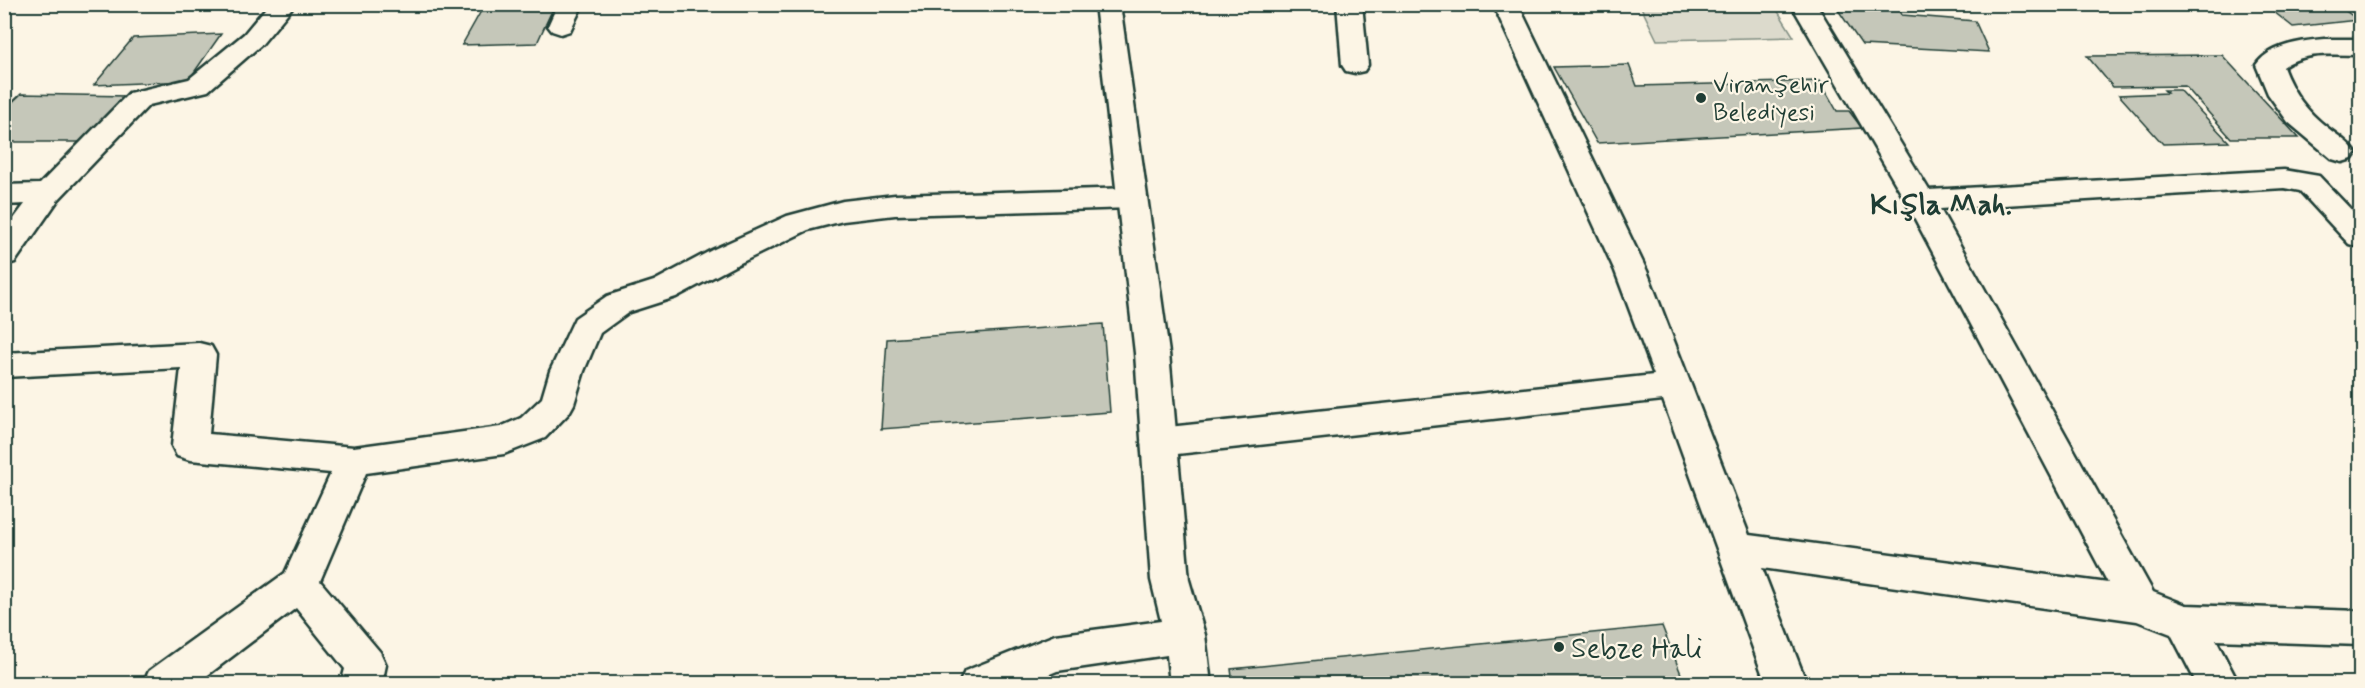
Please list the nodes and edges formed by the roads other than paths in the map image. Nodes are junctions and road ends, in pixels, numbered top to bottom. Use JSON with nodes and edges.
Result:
{"nodes":[{"id":1,"x":283,"y":4,"type":"edge"},
{"id":2,"x":1107,"y":4,"type":"edge"},
{"id":3,"x":1348,"y":4,"type":"edge"},
{"id":4,"x":1505,"y":4,"type":"edge"},
{"id":5,"x":1803,"y":4,"type":"edge"},
{"id":6,"x":2361,"y":47,"type":"edge"},
{"id":7,"x":1355,"y":65,"type":"dead end"},
{"id":8,"x":2351,"y":154,"type":"edge"},
{"id":9,"x":2309,"y":183,"type":"junction"},
{"id":10,"x":48,"y":193,"type":"junction"},
{"id":11,"x":4,"y":195,"type":"edge"},
{"id":12,"x":1132,"y":198,"type":"junction"},
{"id":13,"x":1920,"y":200,"type":"junction"},
{"id":14,"x":2361,"y":237,"type":"edge"},
{"id":15,"x":4,"y":255,"type":"edge"},
{"id":16,"x":4,"y":365,"type":"edge"},
{"id":17,"x":1674,"y":386,"type":"junction"},
{"id":18,"x":1159,"y":442,"type":"junction"},
{"id":19,"x":354,"y":461,"type":"junction"},
{"id":20,"x":1736,"y":549,"type":"junction"},
{"id":21,"x":298,"y":584,"type":"junction"},
{"id":22,"x":2139,"y":604,"type":"junction"},
{"id":23,"x":2185,"y":622,"type":"junction"},
{"id":24,"x":2361,"y":628,"type":"edge"},
{"id":25,"x":1185,"y":635,"type":"junction"},
{"id":26,"x":163,"y":684,"type":"edge"},
{"id":27,"x":362,"y":684,"type":"edge"},
{"id":28,"x":979,"y":684,"type":"edge"},
{"id":29,"x":1191,"y":684,"type":"edge"},
{"id":30,"x":1787,"y":684,"type":"edge"},
{"id":31,"x":2219,"y":684,"type":"edge"}],
"edges":[{"from":1,"to":10,"type":"street"},
{"from":2,"to":12,"type":"street"},
{"from":3,"to":7,"type":"street"},
{"from":4,"to":17,"type":"street"},
{"from":5,"to":13,"type":"street"},
{"from":6,"to":8,"type":"street"},
{"from":8,"to":9,"type":"street"},
{"from":9,"to":13,"type":"street"},
{"from":9,"to":14,"type":"street"},
{"from":10,"to":11,"type":"street"},
{"from":10,"to":15,"type":"street"},
{"from":12,"to":18,"type":"street"},
{"from":12,"to":19,"type":"street"},
{"from":13,"to":22,"type":"street"},
{"from":16,"to":19,"type":"street"},
{"from":17,"to":18,"type":"street"},
{"from":17,"to":20,"type":"street"},
{"from":18,"to":25,"type":"street"},
{"from":19,"to":21,"type":"street"},
{"from":20,"to":22,"type":"street"},
{"from":20,"to":30,"type":"street"},
{"from":21,"to":26,"type":"street"},
{"from":21,"to":27,"type":"street"},
{"from":22,"to":23,"type":"street"},
{"from":23,"to":24,"type":"street"},
{"from":23,"to":31,"type":"street"},
{"from":25,"to":28,"type":"street"},
{"from":25,"to":29,"type":"street"}]}
